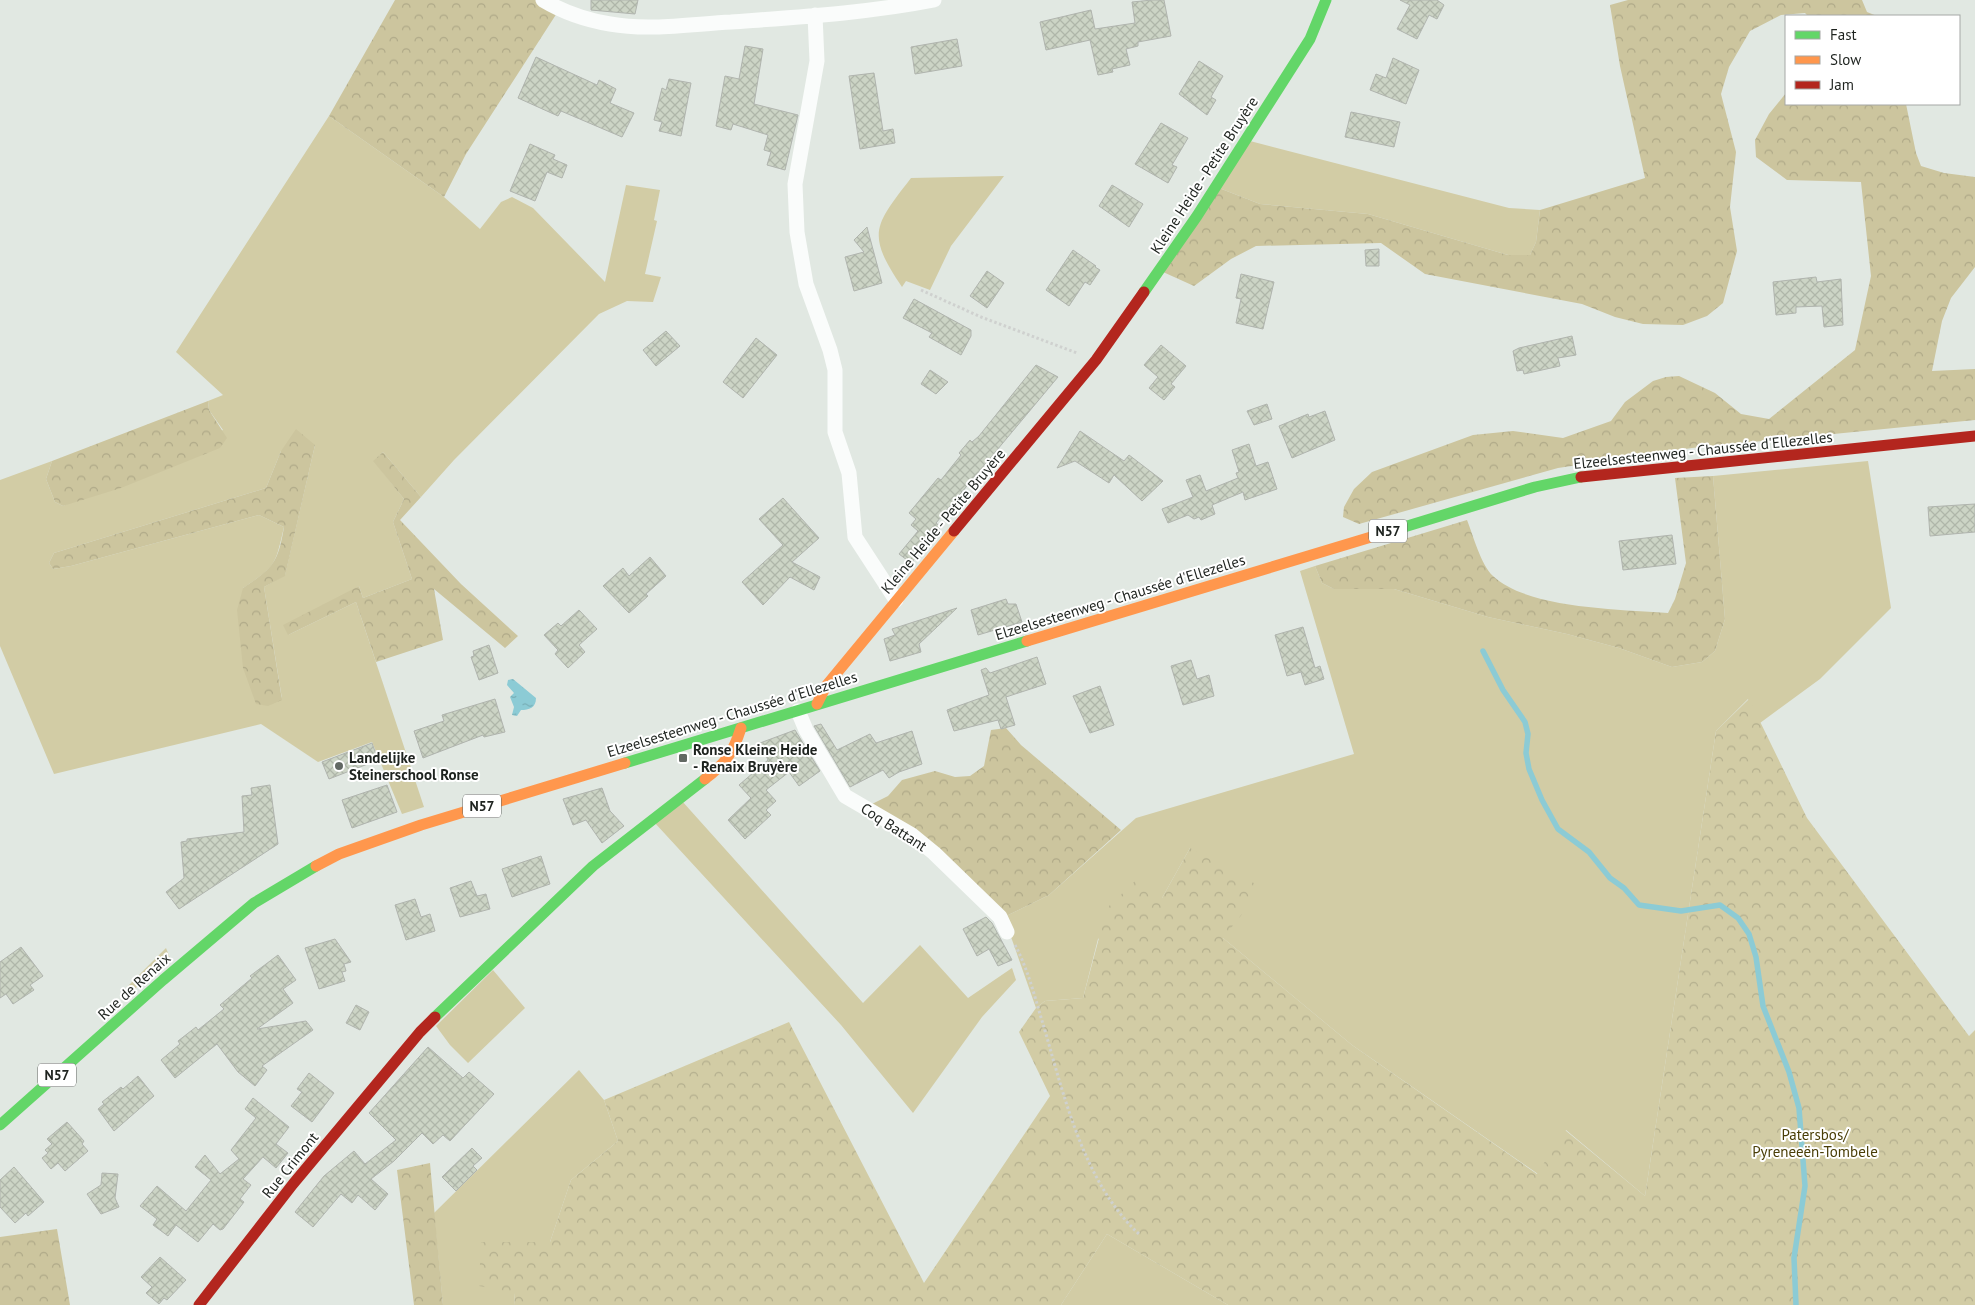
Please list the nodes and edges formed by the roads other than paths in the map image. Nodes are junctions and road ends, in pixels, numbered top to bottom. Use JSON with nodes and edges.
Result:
{"nodes":[{"id":1,"x":542,"y":0,"type":"edge"},
{"id":2,"x":934,"y":0,"type":"edge"},
{"id":3,"x":1326,"y":0,"type":"edge"},
{"id":4,"x":815,"y":15,"type":"junction"},
{"id":5,"x":1975,"y":436,"type":"edge"},
{"id":6,"x":896,"y":600,"type":"junction"},
{"id":7,"x":817,"y":704,"type":"junction"},
{"id":8,"x":798,"y":711,"type":"junction"},
{"id":9,"x":741,"y":728,"type":"junction"},
{"id":10,"x":294,"y":877,"type":"joint"},
{"id":11,"x":1007,"y":932,"type":"road end"},
{"id":12,"x":0,"y":1125,"type":"edge"},
{"id":13,"x":199,"y":1305,"type":"edge"}],
"edges":[{"from":1,"to":4,"type":"street"},
{"from":2,"to":4,"type":"street"},
{"from":3,"to":6,"type":"main road","name":"Kleine Heide - Petite Bruyère"},
{"from":4,"to":6,"type":"street"},
{"from":5,"to":7,"type":"main road","name":"Elzeelsesteenweg - Chaussée d'Ellezelles","number":"N57"},
{"from":6,"to":7,"type":"main road","name":"Kleine Heide - Petite Bruyère"},
{"from":7,"to":8,"type":"main road","name":"Elzeelsesteenweg - Chaussée d'Ellezelles","number":"N57"},
{"from":8,"to":9,"type":"main road","name":"Elzeelsesteenweg - Chaussée d'Ellezelles","number":"N57"},
{"from":8,"to":11,"type":"street","name":"Coq Battant"},
{"from":9,"to":10,"type":"main road","name":"Elzeelsesteenweg - Chaussée d'Ellezelles","number":"N57"},
{"from":9,"to":13,"type":"main road","name":"Rue Crimont"},
{"from":10,"to":12,"type":"main road","name":"Rue de Renaix","number":"N57"}]}
